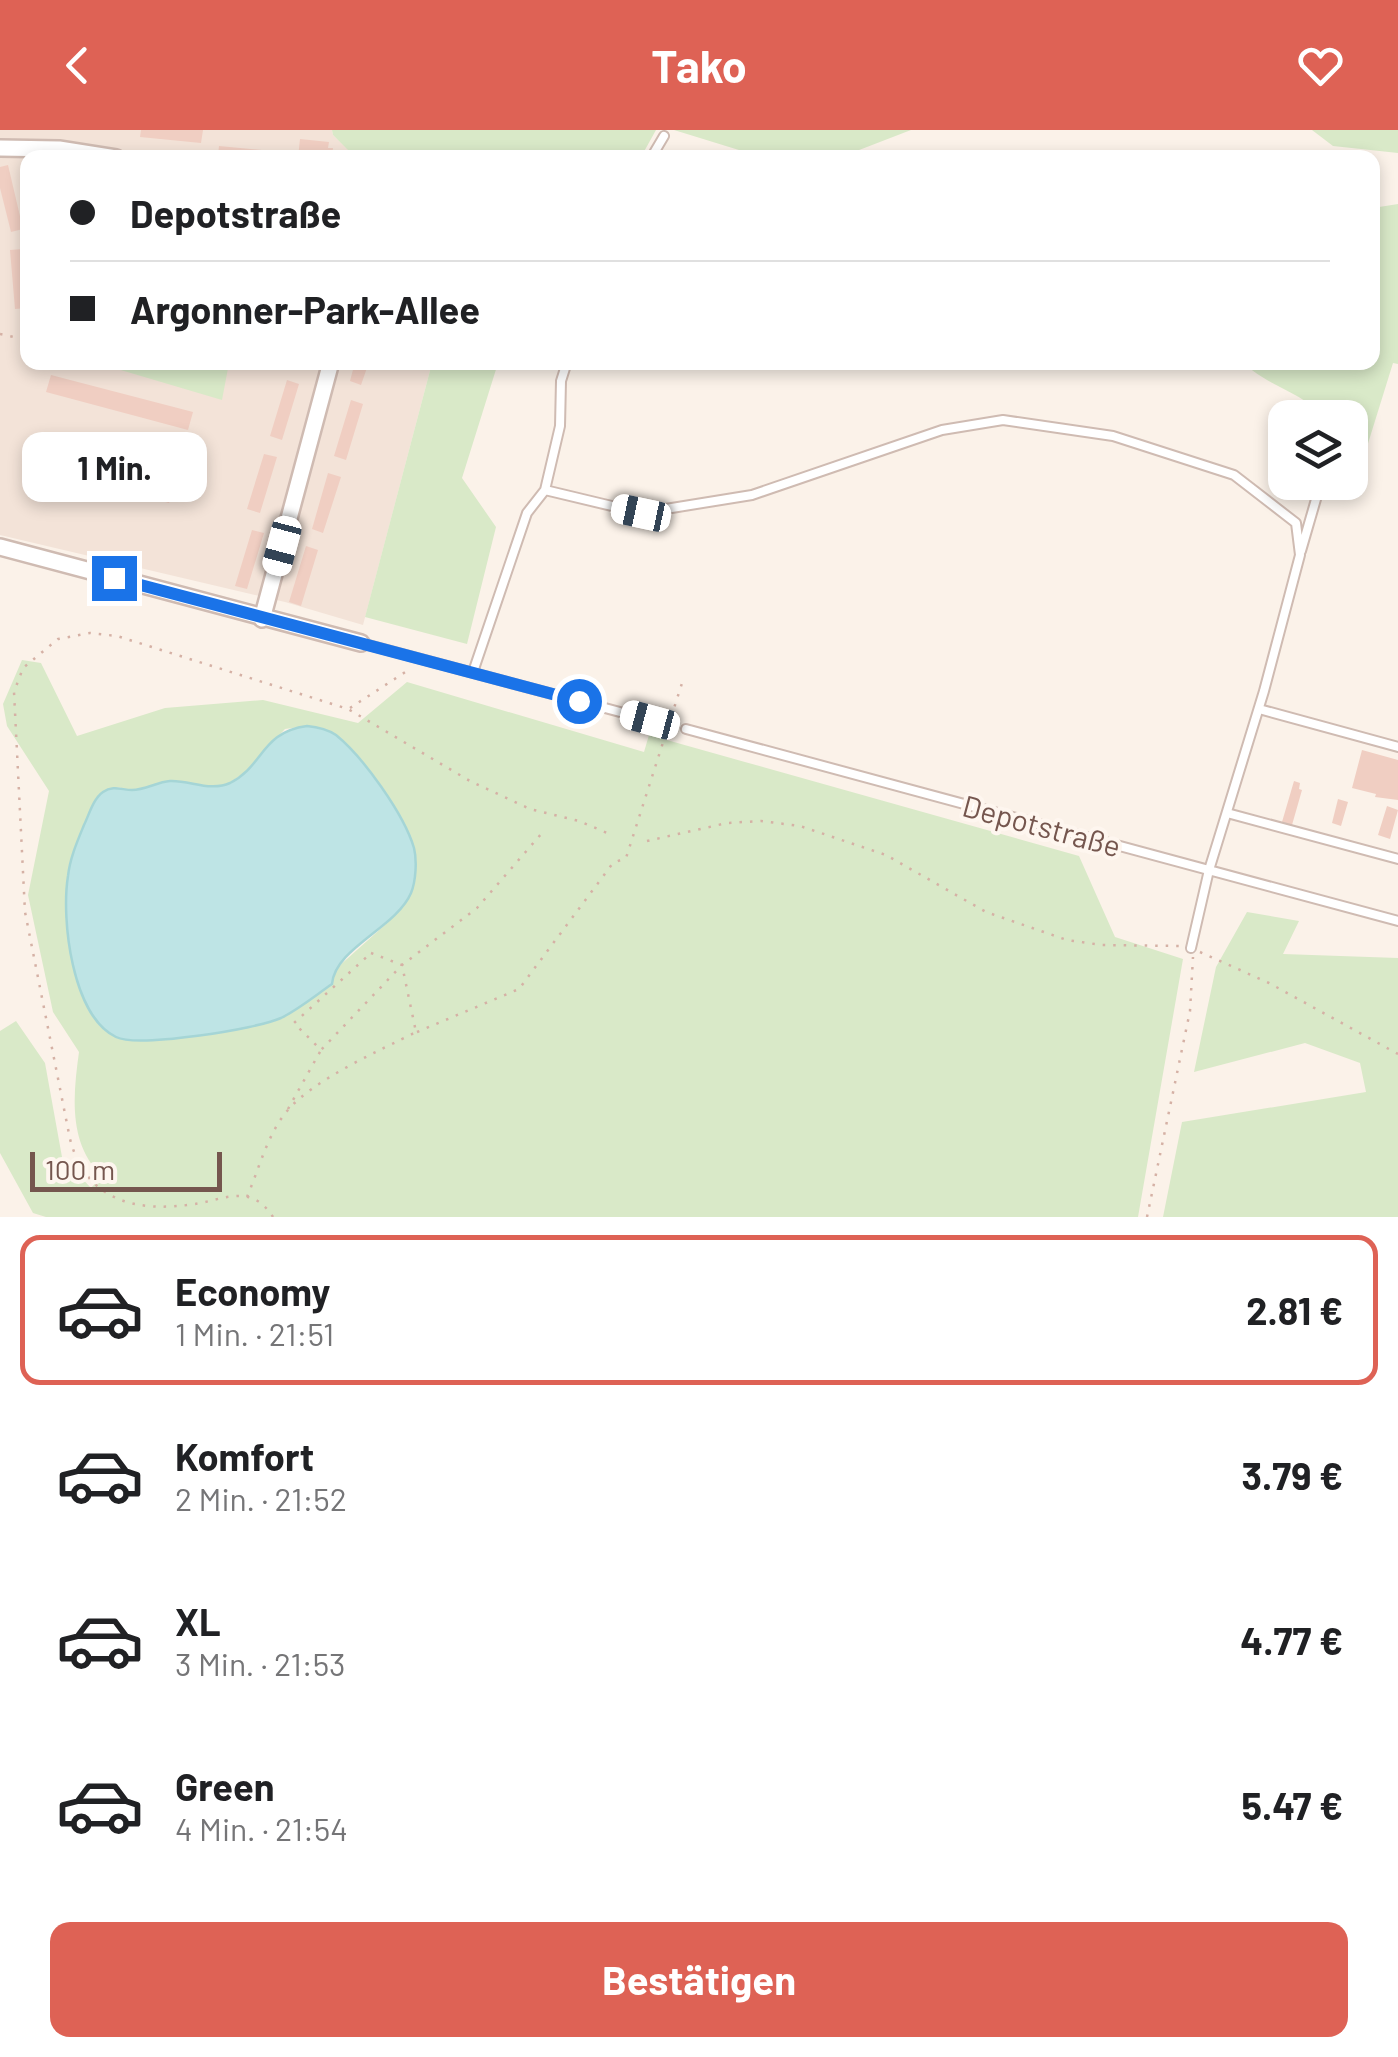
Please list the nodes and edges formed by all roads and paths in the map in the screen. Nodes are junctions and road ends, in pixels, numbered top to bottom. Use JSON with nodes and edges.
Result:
{"nodes":[{"id":1,"x":664,"y":136,"type":"dead end"},
{"id":2,"x":0,"y":148,"type":"edge"},
{"id":3,"x":59,"y":150,"type":"edge"},
{"id":4,"x":656,"y":150,"type":"edge"},
{"id":5,"x":329,"y":370,"type":"edge"},
{"id":6,"x":564,"y":370,"type":"edge"},
{"id":7,"x":545,"y":490,"type":"junction"},
{"id":8,"x":1317,"y":500,"type":"edge"},
{"id":9,"x":1,"y":550,"type":"edge"},
{"id":10,"x":1300,"y":555,"type":"junction"},
{"id":11,"x":262,"y":619,"type":"junction"},
{"id":12,"x":361,"y":643,"type":"joint"},
{"id":13,"x":426,"y":659,"type":"junction"},
{"id":14,"x":473,"y":672,"type":"junction"},
{"id":15,"x":682,"y":680,"type":"dead end"},
{"id":16,"x":1259,"y":708,"type":"junction"},
{"id":17,"x":348,"y":709,"type":"junction"},
{"id":18,"x":650,"y":720,"type":"dead end"},
{"id":19,"x":686,"y":729,"type":"dead end"},
{"id":20,"x":1398,"y":748,"type":"edge"},
{"id":21,"x":1227,"y":813,"type":"junction"},
{"id":22,"x":542,"y":834,"type":"dead end"},
{"id":23,"x":612,"y":835,"type":"dead end"},
{"id":24,"x":647,"y":841,"type":"dead end"},
{"id":25,"x":1398,"y":858,"type":"edge"},
{"id":26,"x":1209,"y":870,"type":"junction"},
{"id":27,"x":1398,"y":921,"type":"edge"},
{"id":28,"x":1191,"y":948,"type":"junction"},
{"id":29,"x":402,"y":965,"type":"junction"},
{"id":30,"x":416,"y":1032,"type":"junction"},
{"id":31,"x":320,"y":1050,"type":"junction"},
{"id":32,"x":1398,"y":1054,"type":"edge"},
{"id":33,"x":288,"y":1110,"type":"junction"},
{"id":34,"x":247,"y":1197,"type":"junction"},
{"id":35,"x":273,"y":1217,"type":"edge"},
{"id":36,"x":1147,"y":1217,"type":"edge"}],
"edges":[{"from":1,"to":4,"type":"lane"},
{"from":2,"to":3,"type":"street"},
{"from":5,"to":11,"type":"street"},
{"from":6,"to":7,"type":"lane"},
{"from":7,"to":10,"type":"lane"},
{"from":7,"to":14,"type":"lane"},
{"from":8,"to":10,"type":"lane"},
{"from":9,"to":11,"type":"street"},
{"from":10,"to":16,"type":"lane"},
{"from":11,"to":12,"type":"street"},
{"from":12,"to":13,"type":"lane"},
{"from":13,"to":14,"type":"lane"},
{"from":13,"to":17,"type":"path"},
{"from":14,"to":18,"type":"lane"},
{"from":15,"to":30,"type":"path"},
{"from":16,"to":20,"type":"lane"},
{"from":16,"to":21,"type":"lane"},
{"from":17,"to":23,"type":"path"},
{"from":17,"to":34,"type":"path"},
{"from":19,"to":26,"type":"lane","name":"Depotstraße"},
{"from":21,"to":25,"type":"lane"},
{"from":21,"to":26,"type":"lane"},
{"from":22,"to":29,"type":"path"},
{"from":24,"to":28,"type":"path"},
{"from":26,"to":27,"type":"lane","name":"Depotstraße"},
{"from":26,"to":28,"type":"lane"},
{"from":28,"to":32,"type":"path"},
{"from":28,"to":36,"type":"path"},
{"from":29,"to":30,"type":"path"},
{"from":29,"to":31,"type":"path"},
{"from":29,"to":31,"type":"path"},
{"from":30,"to":33,"type":"path"},
{"from":31,"to":33,"type":"path"},
{"from":33,"to":34,"type":"path"},
{"from":34,"to":35,"type":"path"}]}
